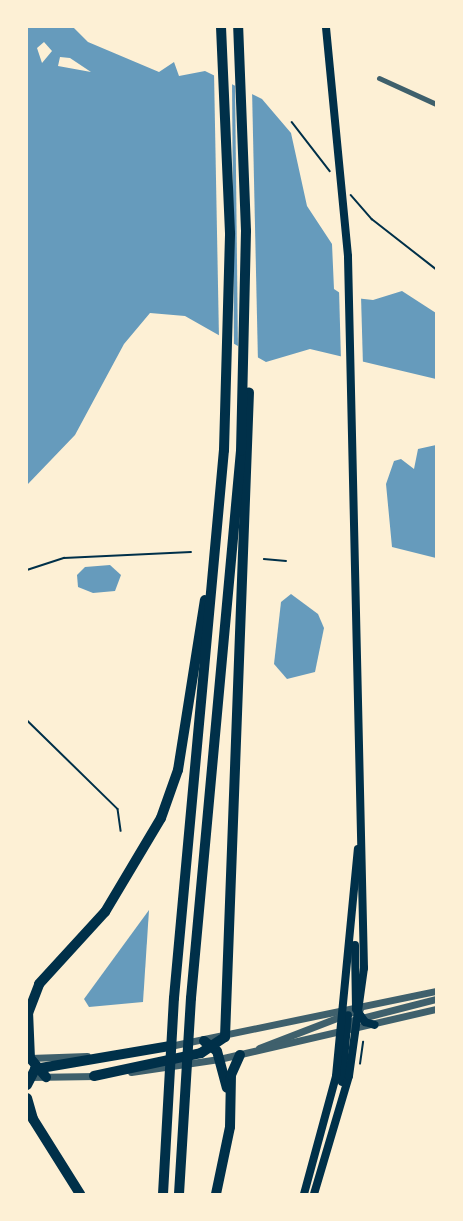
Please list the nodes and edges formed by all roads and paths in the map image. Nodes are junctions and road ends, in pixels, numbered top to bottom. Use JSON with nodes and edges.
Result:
{"nodes":[{"id":1,"x":221,"y":27,"type":"edge"},
{"id":2,"x":238,"y":27,"type":"edge"},
{"id":3,"x":326,"y":27,"type":"edge"},
{"id":4,"x":379,"y":78,"type":"dead end"},
{"id":5,"x":436,"y":104,"type":"edge"},
{"id":6,"x":292,"y":122,"type":"dead end"},
{"id":7,"x":335,"y":178,"type":"dead end"},
{"id":8,"x":343,"y":186,"type":"dead end"},
{"id":9,"x":436,"y":269,"type":"edge"},
{"id":10,"x":245,"y":452,"type":"junction"},
{"id":11,"x":221,"y":487,"type":"junction"},
{"id":12,"x":191,"y":552,"type":"dead end"},
{"id":13,"x":264,"y":559,"type":"dead end"},
{"id":14,"x":286,"y":561,"type":"dead end"},
{"id":15,"x":27,"y":570,"type":"edge"},
{"id":16,"x":27,"y":720,"type":"edge"},
{"id":17,"x":360,"y":822,"type":"junction"},
{"id":18,"x":121,"y":831,"type":"dead end"},
{"id":19,"x":436,"y":991,"type":"edge"},
{"id":20,"x":436,"y":999,"type":"edge"},
{"id":21,"x":436,"y":1009,"type":"edge"},
{"id":22,"x":28,"y":1013,"type":"edge"},
{"id":23,"x":352,"y":1018,"type":"junction"},
{"id":24,"x":375,"y":1025,"type":"junction"},
{"id":25,"x":359,"y":1029,"type":"junction"},
{"id":26,"x":225,"y":1036,"type":"junction"},
{"id":27,"x":203,"y":1041,"type":"junction"},
{"id":28,"x":169,"y":1046,"type":"joint"},
{"id":29,"x":215,"y":1047,"type":"junction"},
{"id":30,"x":137,"y":1053,"type":"junction"},
{"id":31,"x":240,"y":1055,"type":"junction"},
{"id":32,"x":28,"y":1058,"type":"edge"},
{"id":33,"x":201,"y":1058,"type":"junction"},
{"id":34,"x":219,"y":1059,"type":"junction"},
{"id":35,"x":30,"y":1074,"type":"edge"},
{"id":36,"x":94,"y":1076,"type":"joint"},
{"id":37,"x":46,"y":1077,"type":"joint"},
{"id":38,"x":27,"y":1085,"type":"edge"},
{"id":39,"x":27,"y":1098,"type":"edge"},
{"id":40,"x":230,"y":1103,"type":"junction"},
{"id":41,"x":329,"y":1141,"type":"junction"},
{"id":42,"x":80,"y":1194,"type":"edge"},
{"id":43,"x":163,"y":1194,"type":"edge"},
{"id":44,"x":179,"y":1194,"type":"edge"},
{"id":45,"x":216,"y":1194,"type":"edge"},
{"id":46,"x":304,"y":1194,"type":"edge"},
{"id":47,"x":314,"y":1194,"type":"edge"}],
"edges":[{"from":1,"to":11,"type":"highway"},
{"from":2,"to":10,"type":"highway"},
{"from":3,"to":17,"type":"main road"},
{"from":4,"to":5,"type":"street"},
{"from":6,"to":7,"type":"path"},
{"from":8,"to":9,"type":"path"},
{"from":10,"to":26,"type":"highway"},
{"from":10,"to":44,"type":"highway"},
{"from":11,"to":22,"type":"highway"},
{"from":11,"to":43,"type":"highway"},
{"from":12,"to":15,"type":"path"},
{"from":13,"to":14,"type":"path"},
{"from":16,"to":18,"type":"path"},
{"from":17,"to":23,"type":"main road"},
{"from":17,"to":23,"type":"main road"},
{"from":19,"to":23,"type":"street"},
{"from":20,"to":23,"type":"street"},
{"from":21,"to":24,"type":"street"},
{"from":22,"to":32,"type":"highway"},
{"from":23,"to":24,"type":"main road"},
{"from":23,"to":25,"type":"main road"},
{"from":23,"to":26,"type":"street"},
{"from":23,"to":31,"type":"street"},
{"from":23,"to":31,"type":"street"},
{"from":23,"to":41,"type":"main road"},
{"from":23,"to":46,"type":"main road"},
{"from":24,"to":25,"type":"street"},
{"from":25,"to":41,"type":"main road"},
{"from":26,"to":27,"type":"street"},
{"from":26,"to":29,"type":"highway"},
{"from":27,"to":28,"type":"street"},
{"from":27,"to":29,"type":"highway"},
{"from":28,"to":30,"type":"highway"},
{"from":29,"to":33,"type":"highway"},
{"from":29,"to":34,"type":"highway"},
{"from":30,"to":32,"type":"street"},
{"from":30,"to":35,"type":"highway"},
{"from":31,"to":34,"type":"street"},
{"from":31,"to":40,"type":"highway"},
{"from":32,"to":35,"type":"highway"},
{"from":33,"to":34,"type":"street"},
{"from":33,"to":36,"type":"highway"},
{"from":34,"to":40,"type":"highway"},
{"from":35,"to":37,"type":"highway"},
{"from":35,"to":38,"type":"highway"},
{"from":36,"to":37,"type":"street"},
{"from":39,"to":42,"type":"highway"},
{"from":40,"to":45,"type":"highway"},
{"from":41,"to":47,"type":"main road"}]}
